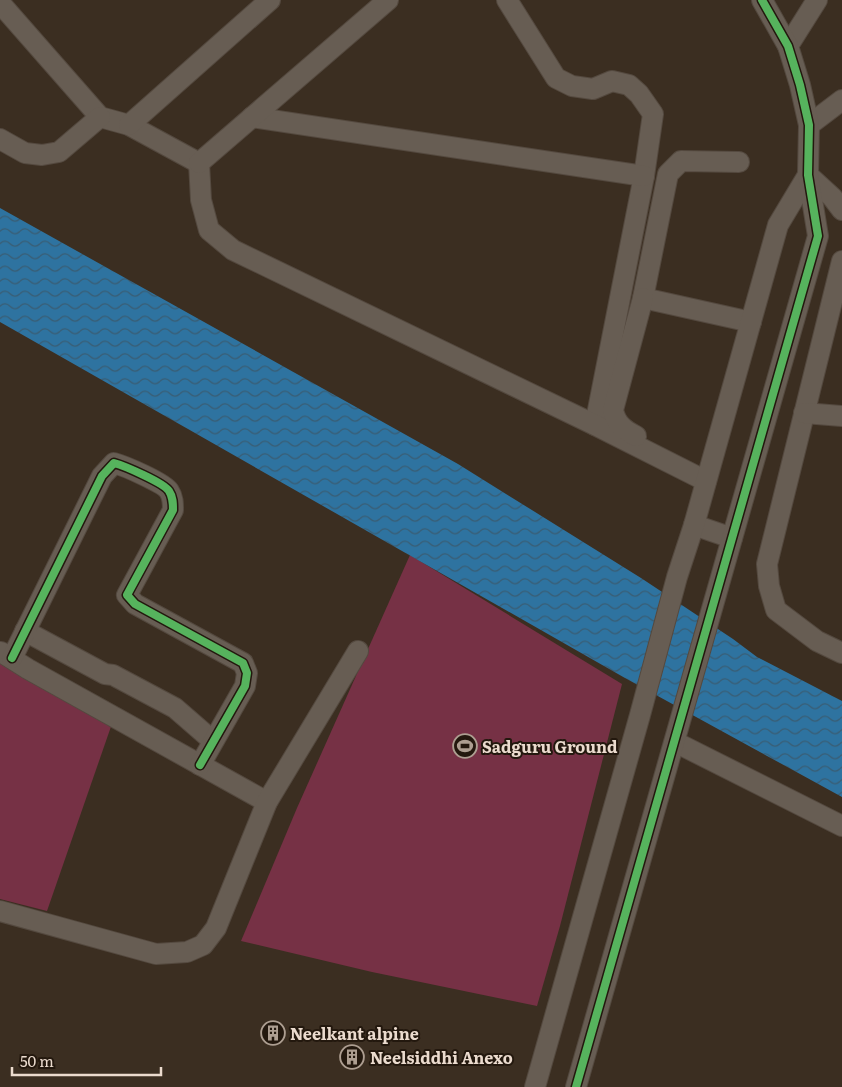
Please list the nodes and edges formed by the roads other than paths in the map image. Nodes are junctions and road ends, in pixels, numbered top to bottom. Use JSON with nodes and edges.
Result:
{"nodes":[{"id":1,"x":270,"y":0,"type":"edge"},
{"id":2,"x":388,"y":0,"type":"edge"},
{"id":3,"x":507,"y":0,"type":"edge"},
{"id":4,"x":762,"y":0,"type":"edge"},
{"id":5,"x":817,"y":0,"type":"edge"},
{"id":6,"x":0,"y":3,"type":"edge"},
{"id":7,"x":788,"y":46,"type":"junction"},
{"id":8,"x":842,"y":100,"type":"edge"},
{"id":9,"x":100,"y":117,"type":"junction"},
{"id":10,"x":252,"y":117,"type":"junction"},
{"id":11,"x":129,"y":125,"type":"junction"},
{"id":12,"x":809,"y":125,"type":"junction"},
{"id":13,"x":0,"y":139,"type":"edge"},
{"id":14,"x":739,"y":162,"type":"dead end"},
{"id":15,"x":199,"y":163,"type":"junction"},
{"id":16,"x":808,"y":175,"type":"junction"},
{"id":17,"x":644,"y":176,"type":"junction"},
{"id":18,"x":842,"y":210,"type":"edge"},
{"id":19,"x":842,"y":261,"type":"edge"},
{"id":20,"x":643,"y":298,"type":"junction"},
{"id":21,"x":751,"y":322,"type":"junction"},
{"id":22,"x":804,"y":414,"type":"junction"},
{"id":23,"x":842,"y":416,"type":"edge"},
{"id":24,"x":595,"y":425,"type":"junction"},
{"id":25,"x":656,"y":446,"type":"dead end"},
{"id":26,"x":706,"y":481,"type":"junction"},
{"id":27,"x":694,"y":525,"type":"junction"},
{"id":28,"x":732,"y":538,"type":"junction"},
{"id":29,"x":25,"y":631,"type":"junction"},
{"id":30,"x":358,"y":651,"type":"dead end"},
{"id":31,"x":842,"y":653,"type":"edge"},
{"id":32,"x":6,"y":655,"type":"edge"},
{"id":33,"x":213,"y":742,"type":"junction"},
{"id":34,"x":676,"y":742,"type":"junction"},
{"id":35,"x":200,"y":765,"type":"junction"},
{"id":36,"x":267,"y":802,"type":"junction"},
{"id":37,"x":842,"y":826,"type":"edge"},
{"id":38,"x":0,"y":911,"type":"edge"},
{"id":39,"x":535,"y":1087,"type":"edge"},
{"id":40,"x":576,"y":1087,"type":"edge"}],
"edges":[{"from":1,"to":11,"type":"street"},
{"from":2,"to":10,"type":"street"},
{"from":3,"to":17,"type":"street"},
{"from":4,"to":7,"type":"street"},
{"from":5,"to":7,"type":"street"},
{"from":6,"to":9,"type":"street"},
{"from":7,"to":12,"type":"street"},
{"from":8,"to":12,"type":"street"},
{"from":9,"to":11,"type":"street"},
{"from":9,"to":13,"type":"street"},
{"from":10,"to":15,"type":"street"},
{"from":10,"to":17,"type":"street"},
{"from":11,"to":15,"type":"street"},
{"from":12,"to":16,"type":"street"},
{"from":14,"to":20,"type":"street"},
{"from":15,"to":24,"type":"street"},
{"from":16,"to":18,"type":"street"},
{"from":16,"to":21,"type":"street"},
{"from":16,"to":28,"type":"street"},
{"from":17,"to":24,"type":"street"},
{"from":19,"to":22,"type":"street"},
{"from":20,"to":21,"type":"street"},
{"from":20,"to":25,"type":"street"},
{"from":21,"to":26,"type":"street"},
{"from":22,"to":23,"type":"street"},
{"from":22,"to":31,"type":"street"},
{"from":24,"to":26,"type":"street"},
{"from":26,"to":27,"type":"street"},
{"from":27,"to":28,"type":"street"},
{"from":27,"to":39,"type":"street"},
{"from":28,"to":34,"type":"street"},
{"from":29,"to":32,"type":"street"},
{"from":29,"to":33,"type":"street"},
{"from":29,"to":33,"type":"street"},
{"from":30,"to":36,"type":"street"},
{"from":32,"to":35,"type":"street"},
{"from":33,"to":35,"type":"street"},
{"from":34,"to":37,"type":"street"},
{"from":34,"to":40,"type":"street"},
{"from":35,"to":36,"type":"street"},
{"from":36,"to":38,"type":"street"}]}
